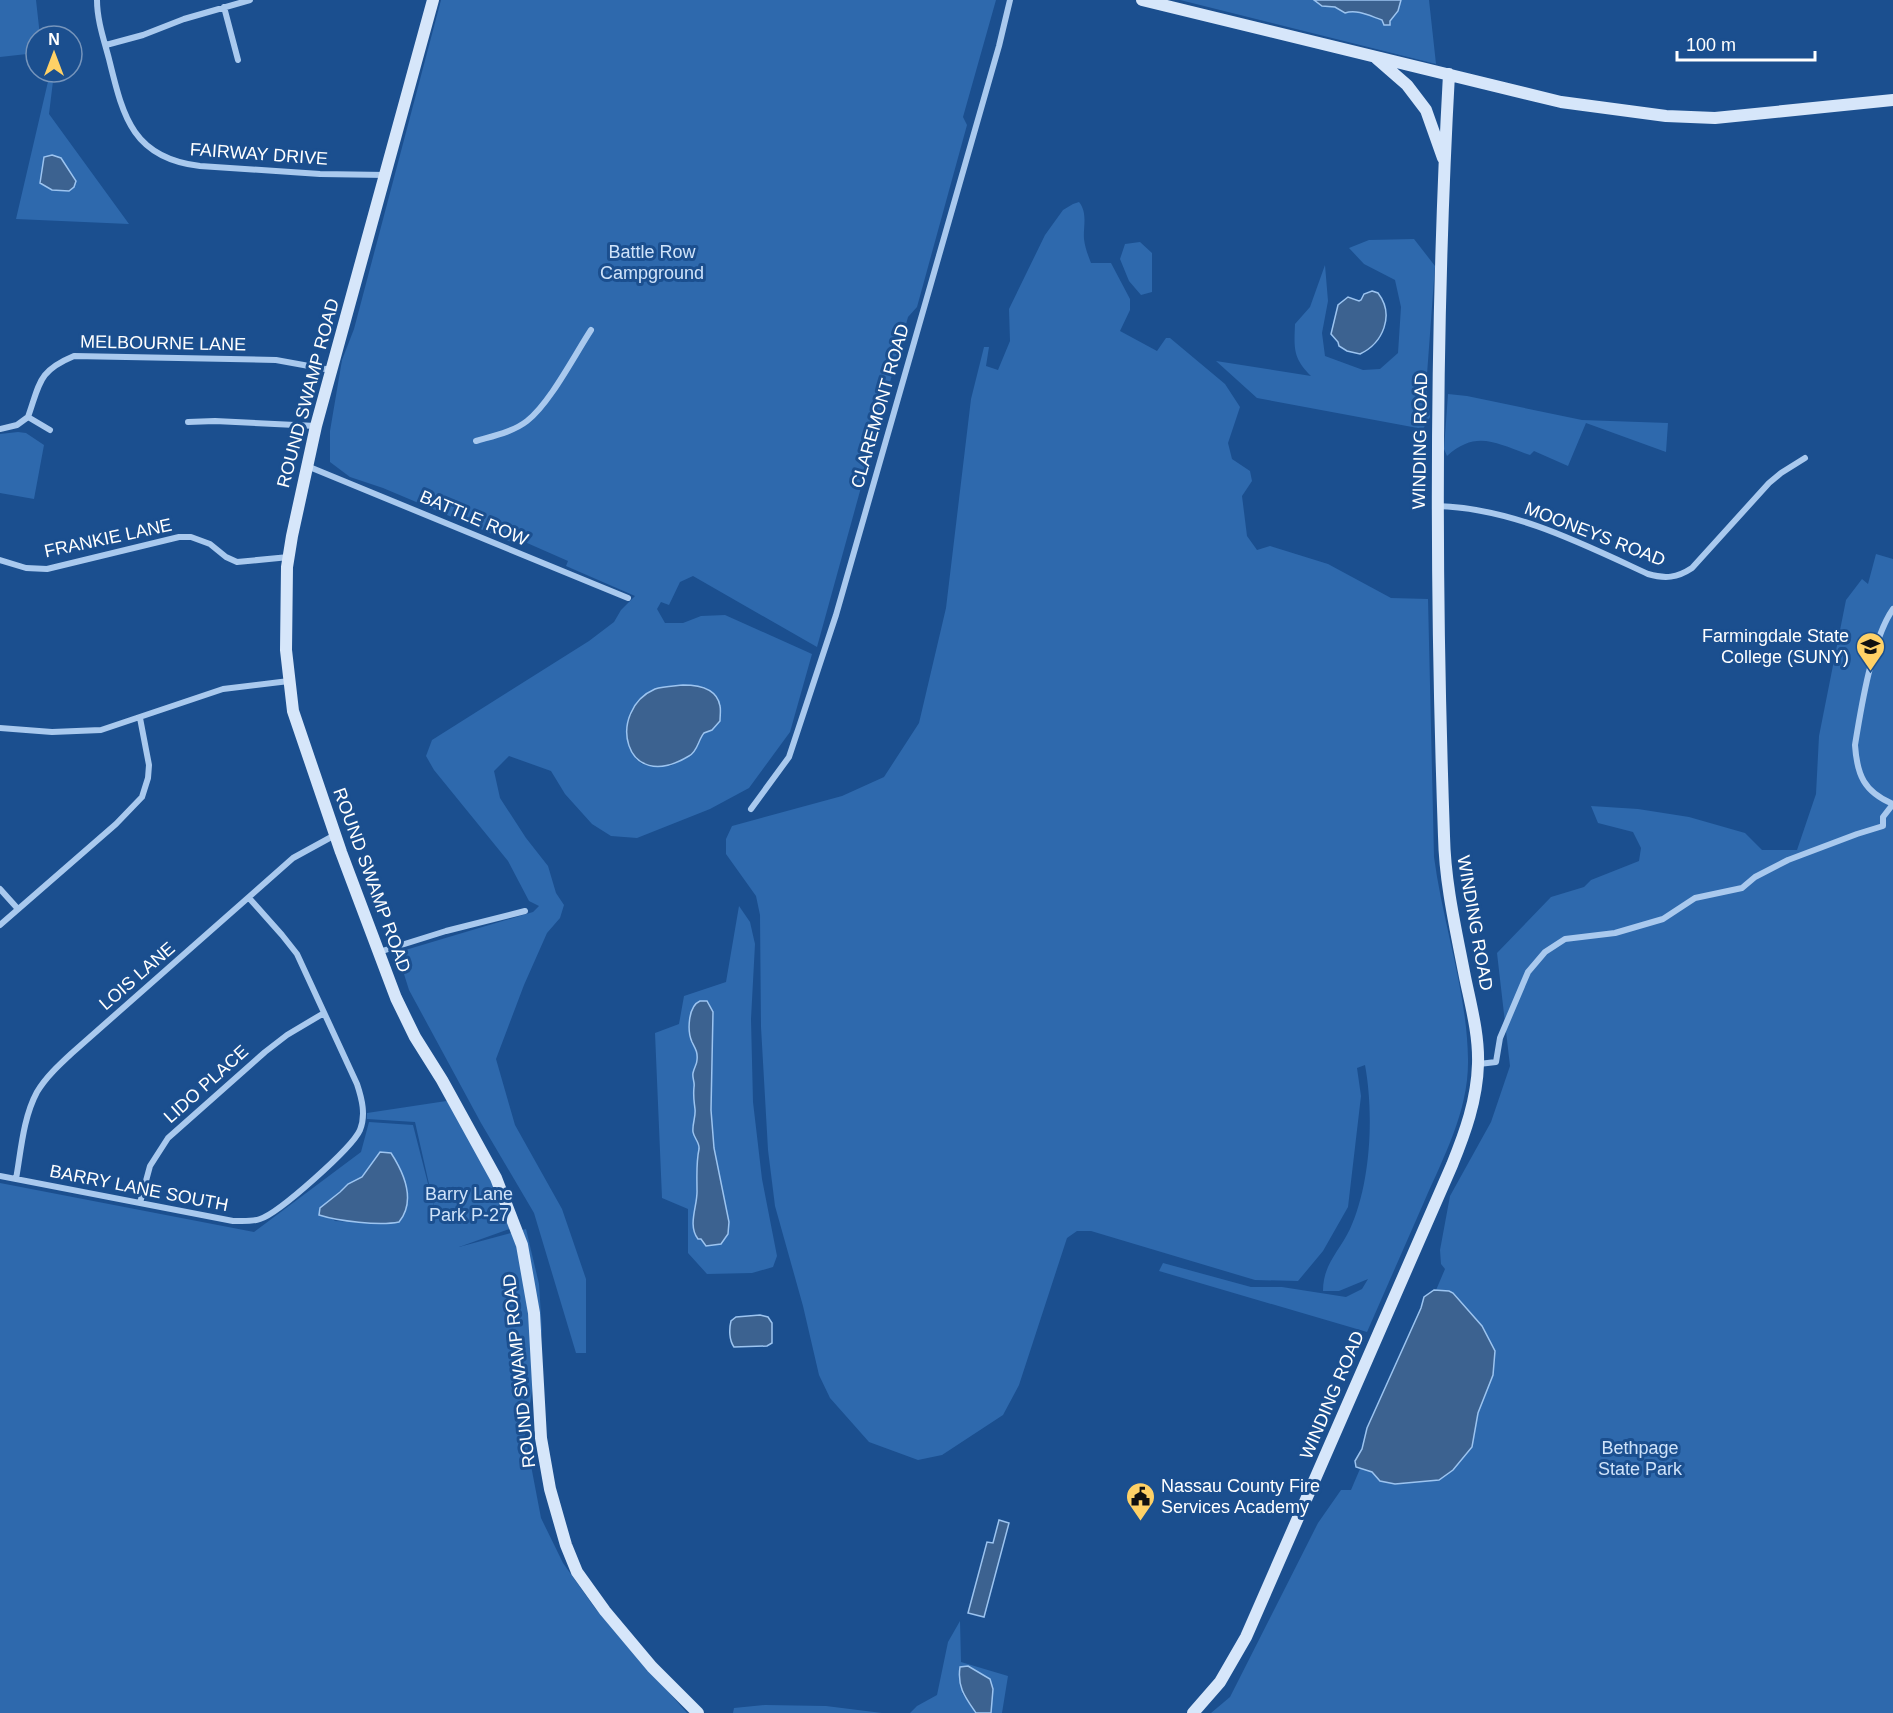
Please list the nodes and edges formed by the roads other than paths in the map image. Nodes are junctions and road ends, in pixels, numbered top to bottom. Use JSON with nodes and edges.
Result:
{"nodes":[{"id":1,"x":98,"y":0,"type":"edge"},
{"id":2,"x":250,"y":0,"type":"edge"},
{"id":3,"x":433,"y":0,"type":"edge"},
{"id":4,"x":1010,"y":0,"type":"edge"},
{"id":5,"x":1142,"y":0,"type":"edge"},
{"id":6,"x":224,"y":7,"type":"junction"},
{"id":7,"x":106,"y":45,"type":"junction"},
{"id":8,"x":1372,"y":56,"type":"junction"},
{"id":9,"x":238,"y":60,"type":"dead end"},
{"id":10,"x":1449,"y":74,"type":"junction"},
{"id":11,"x":1893,"y":100,"type":"edge"},
{"id":12,"x":1445,"y":168,"type":"junction"},
{"id":13,"x":387,"y":175,"type":"junction"},
{"id":14,"x":591,"y":330,"type":"dead end"},
{"id":15,"x":332,"y":370,"type":"junction"},
{"id":16,"x":28,"y":417,"type":"junction"},
{"id":17,"x":188,"y":422,"type":"dead end"},
{"id":18,"x":316,"y":426,"type":"junction"},
{"id":19,"x":0,"y":429,"type":"edge"},
{"id":20,"x":50,"y":430,"type":"dead end"},
{"id":21,"x":476,"y":441,"type":"dead end"},
{"id":22,"x":1805,"y":458,"type":"dead end"},
{"id":23,"x":308,"y":466,"type":"junction"},
{"id":24,"x":1437,"y":506,"type":"junction"},
{"id":25,"x":288,"y":557,"type":"junction"},
{"id":26,"x":0,"y":560,"type":"edge"},
{"id":27,"x":628,"y":598,"type":"dead end"},
{"id":28,"x":1893,"y":609,"type":"edge"},
{"id":29,"x":289,"y":681,"type":"junction"},
{"id":30,"x":140,"y":718,"type":"junction"},
{"id":31,"x":0,"y":728,"type":"edge"},
{"id":32,"x":1893,"y":804,"type":"edge"},
{"id":33,"x":751,"y":808,"type":"dead end"},
{"id":34,"x":335,"y":835,"type":"junction"},
{"id":35,"x":0,"y":889,"type":"edge"},
{"id":36,"x":249,"y":898,"type":"junction"},
{"id":37,"x":18,"y":909,"type":"junction"},
{"id":38,"x":525,"y":911,"type":"dead end"},
{"id":39,"x":0,"y":925,"type":"edge"},
{"id":40,"x":378,"y":952,"type":"junction"},
{"id":41,"x":324,"y":1013,"type":"junction"},
{"id":42,"x":1478,"y":1064,"type":"junction"},
{"id":43,"x":0,"y":1176,"type":"edge"},
{"id":44,"x":16,"y":1179,"type":"junction"},
{"id":45,"x":140,"y":1203,"type":"junction"},
{"id":46,"x":698,"y":1713,"type":"edge"},
{"id":47,"x":1193,"y":1713,"type":"edge"}],
"edges":[{"from":1,"to":7,"type":"street","name":"FAIRWAY DRIVE"},
{"from":2,"to":6,"type":"street"},
{"from":3,"to":13,"type":"main road","name":"ROUND SWAMP ROAD"},
{"from":4,"to":33,"type":"street","name":"CLAREMONT ROAD"},
{"from":5,"to":8,"type":"main road"},
{"from":6,"to":7,"type":"street"},
{"from":6,"to":9,"type":"street"},
{"from":7,"to":13,"type":"street","name":"FAIRWAY DRIVE"},
{"from":8,"to":10,"type":"main road"},
{"from":8,"to":12,"type":"main road"},
{"from":10,"to":11,"type":"main road"},
{"from":10,"to":12,"type":"main road","name":"WINDING ROAD"},
{"from":12,"to":24,"type":"main road","name":"WINDING ROAD"},
{"from":13,"to":15,"type":"main road","name":"ROUND SWAMP ROAD"},
{"from":14,"to":21,"type":"street"},
{"from":15,"to":16,"type":"street","name":"MELBOURNE LANE"},
{"from":15,"to":18,"type":"main road","name":"ROUND SWAMP ROAD"},
{"from":16,"to":19,"type":"street"},
{"from":16,"to":20,"type":"street"},
{"from":17,"to":18,"type":"street"},
{"from":18,"to":23,"type":"main road","name":"ROUND SWAMP ROAD"},
{"from":22,"to":24,"type":"street","name":"MOONEYS ROAD"},
{"from":23,"to":25,"type":"main road","name":"ROUND SWAMP ROAD"},
{"from":23,"to":27,"type":"street","name":"BATTLE ROW"},
{"from":24,"to":42,"type":"main road","name":"WINDING ROAD"},
{"from":25,"to":26,"type":"street","name":"FRANKIE LANE"},
{"from":25,"to":29,"type":"main road","name":"ROUND SWAMP ROAD"},
{"from":28,"to":32,"type":"street"},
{"from":29,"to":30,"type":"street"},
{"from":29,"to":34,"type":"main road","name":"ROUND SWAMP ROAD"},
{"from":30,"to":31,"type":"street"},
{"from":30,"to":37,"type":"street"},
{"from":32,"to":42,"type":"street"},
{"from":34,"to":36,"type":"street","name":"LOIS LANE"},
{"from":34,"to":40,"type":"main road","name":"ROUND SWAMP ROAD"},
{"from":35,"to":37,"type":"street"},
{"from":36,"to":41,"type":"street"},
{"from":36,"to":44,"type":"street","name":"LOIS LANE"},
{"from":37,"to":39,"type":"street"},
{"from":38,"to":40,"type":"street"},
{"from":40,"to":46,"type":"main road","name":"ROUND SWAMP ROAD"},
{"from":41,"to":45,"type":"street","name":"LIDO PLACE"},
{"from":41,"to":45,"type":"street","name":"BARRY LANE SOUTH"},
{"from":42,"to":47,"type":"main road","name":"WINDING ROAD"},
{"from":43,"to":44,"type":"street","name":"BARRY LANE SOUTH"},
{"from":44,"to":45,"type":"street","name":"BARRY LANE SOUTH"}]}
